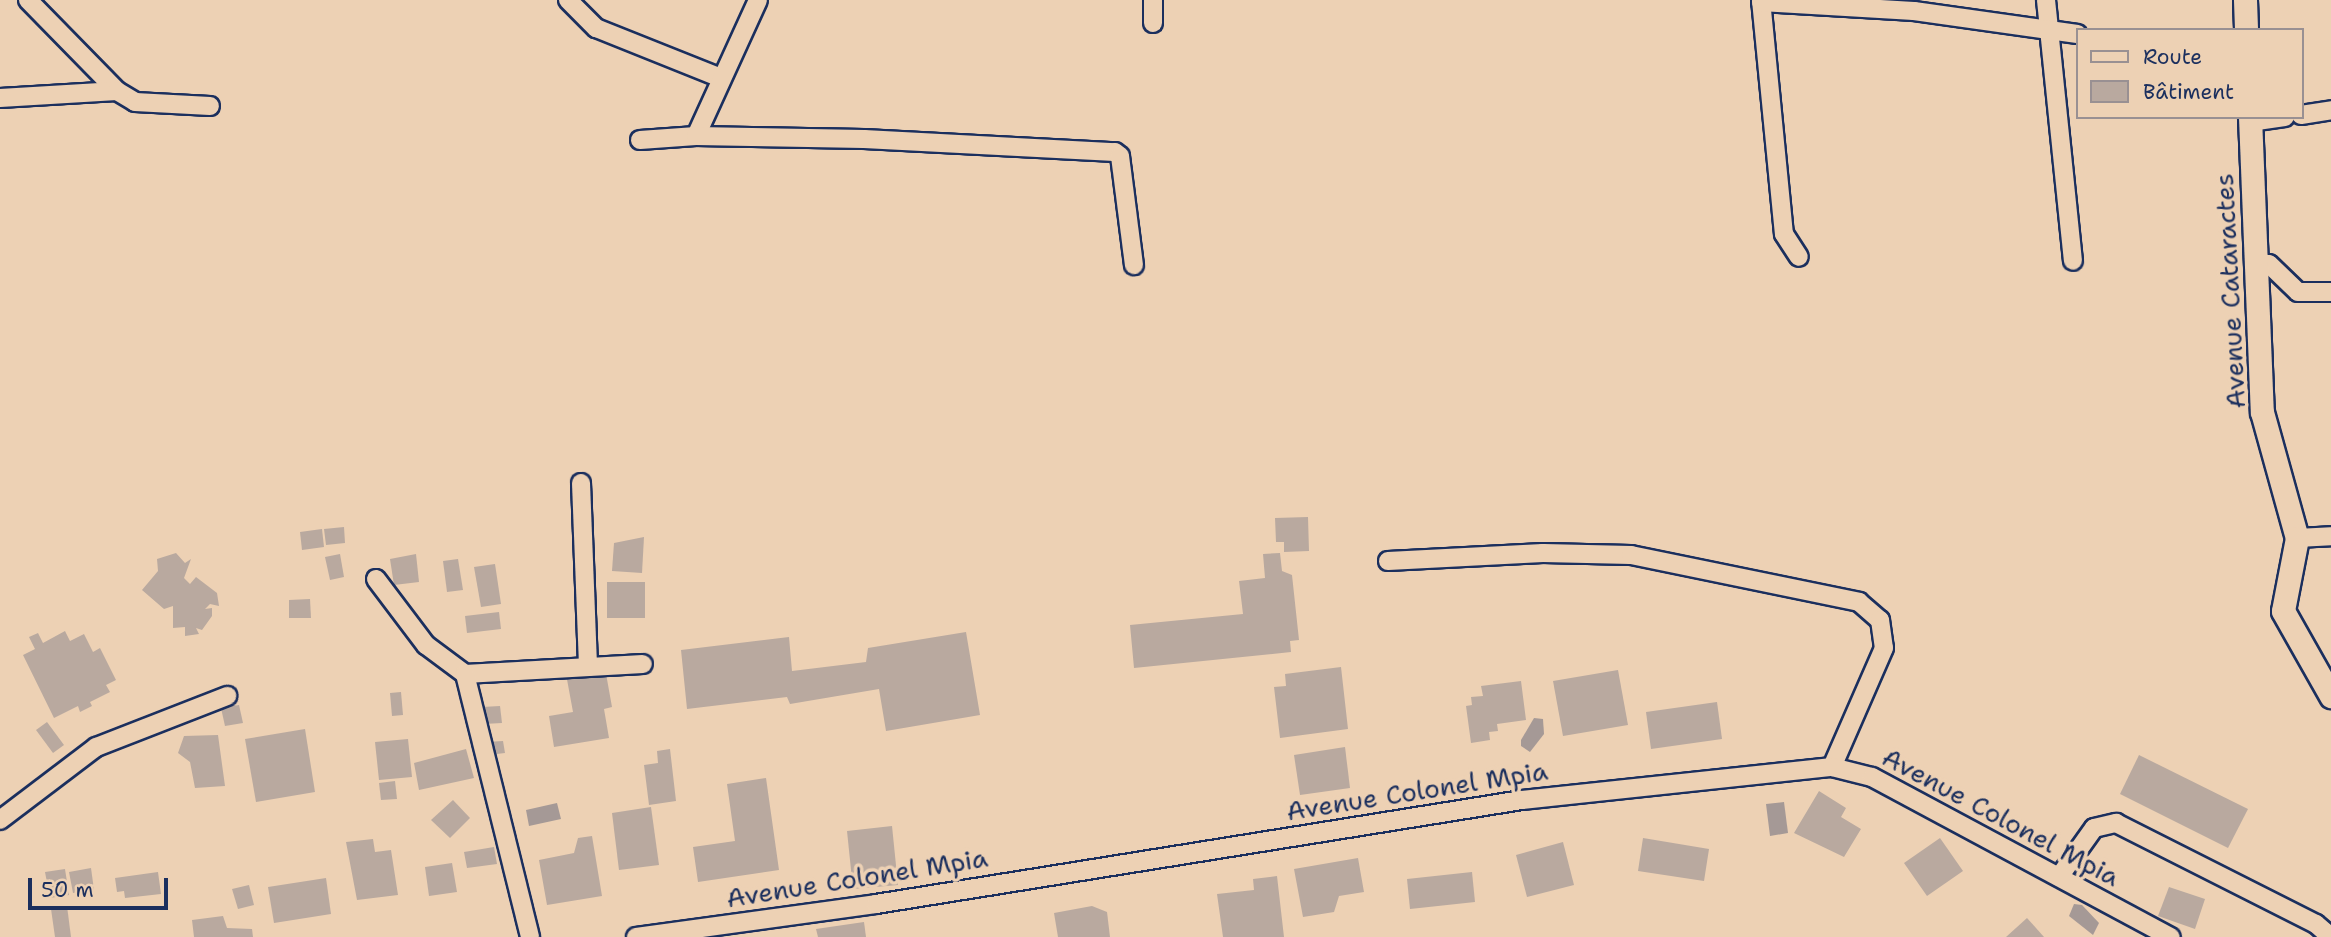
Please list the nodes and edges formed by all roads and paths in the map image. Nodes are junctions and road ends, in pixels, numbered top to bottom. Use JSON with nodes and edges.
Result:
{"nodes":[{"id":1,"x":28,"y":0,"type":"edge"},
{"id":2,"x":568,"y":0,"type":"edge"},
{"id":3,"x":758,"y":0,"type":"edge"},
{"id":4,"x":1153,"y":0,"type":"edge"},
{"id":5,"x":2046,"y":0,"type":"edge"},
{"id":6,"x":2245,"y":0,"type":"edge"},
{"id":7,"x":1761,"y":1,"type":"edge"},
{"id":8,"x":1153,"y":23,"type":"dead end"},
{"id":9,"x":2246,"y":28,"type":"edge"},
{"id":10,"x":2049,"y":31,"type":"junction"},
{"id":11,"x":2076,"y":34,"type":"edge"},
{"id":12,"x":721,"y":78,"type":"junction"},
{"id":13,"x":117,"y":91,"type":"junction"},
{"id":14,"x":0,"y":98,"type":"edge"},
{"id":15,"x":210,"y":106,"type":"dead end"},
{"id":16,"x":2331,"y":110,"type":"edge"},
{"id":17,"x":2303,"y":115,"type":"edge"},
{"id":18,"x":2250,"y":120,"type":"edge"},
{"id":19,"x":695,"y":136,"type":"junction"},
{"id":20,"x":640,"y":140,"type":"dead end"},
{"id":21,"x":1799,"y":257,"type":"dead end"},
{"id":22,"x":2073,"y":261,"type":"dead end"},
{"id":23,"x":2254,"y":262,"type":"junction"},
{"id":24,"x":1134,"y":265,"type":"dead end"},
{"id":25,"x":2331,"y":292,"type":"edge"},
{"id":26,"x":581,"y":483,"type":"dead end"},
{"id":27,"x":2331,"y":536,"type":"edge"},
{"id":28,"x":2297,"y":538,"type":"junction"},
{"id":29,"x":1388,"y":561,"type":"dead end"},
{"id":30,"x":376,"y":579,"type":"dead end"},
{"id":31,"x":643,"y":664,"type":"dead end"},
{"id":32,"x":587,"y":667,"type":"junction"},
{"id":33,"x":465,"y":674,"type":"junction"},
{"id":34,"x":227,"y":696,"type":"dead end"},
{"id":35,"x":2331,"y":696,"type":"edge"},
{"id":36,"x":1832,"y":768,"type":"junction"},
{"id":37,"x":0,"y":820,"type":"edge"},
{"id":38,"x":2059,"y":877,"type":"junction"},
{"id":39,"x":530,"y":937,"type":"edge"},
{"id":40,"x":636,"y":937,"type":"edge"},
{"id":41,"x":2172,"y":937,"type":"edge"},
{"id":42,"x":2331,"y":937,"type":"edge"}],
"edges":[{"from":1,"to":13,"type":"street"},
{"from":2,"to":12,"type":"street"},
{"from":3,"to":12,"type":"street"},
{"from":4,"to":8,"type":"street"},
{"from":5,"to":10,"type":"street"},
{"from":6,"to":9,"type":"street"},
{"from":7,"to":10,"type":"street"},
{"from":7,"to":21,"type":"street"},
{"from":10,"to":11,"type":"street"},
{"from":10,"to":22,"type":"street"},
{"from":12,"to":19,"type":"street"},
{"from":13,"to":14,"type":"street"},
{"from":13,"to":15,"type":"street"},
{"from":16,"to":17,"type":"street"},
{"from":18,"to":23,"type":"street","name":"Avenue Cataractes"},
{"from":19,"to":20,"type":"street"},
{"from":19,"to":24,"type":"street"},
{"from":23,"to":25,"type":"street"},
{"from":23,"to":28,"type":"street","name":"Avenue Cataractes"},
{"from":26,"to":32,"type":"street"},
{"from":27,"to":28,"type":"street"},
{"from":28,"to":35,"type":"street","name":"Avenue Cataractes"},
{"from":29,"to":36,"type":"street"},
{"from":30,"to":33,"type":"street"},
{"from":31,"to":32,"type":"street"},
{"from":32,"to":33,"type":"street"},
{"from":33,"to":39,"type":"street"},
{"from":34,"to":37,"type":"street"},
{"from":36,"to":38,"type":"street","name":"Avenue Colonel Mpia"},
{"from":36,"to":40,"type":"street","name":"Avenue Colonel Mpia"},
{"from":38,"to":41,"type":"street","name":"Avenue Colonel Mpia"},
{"from":38,"to":42,"type":"street"}]}
